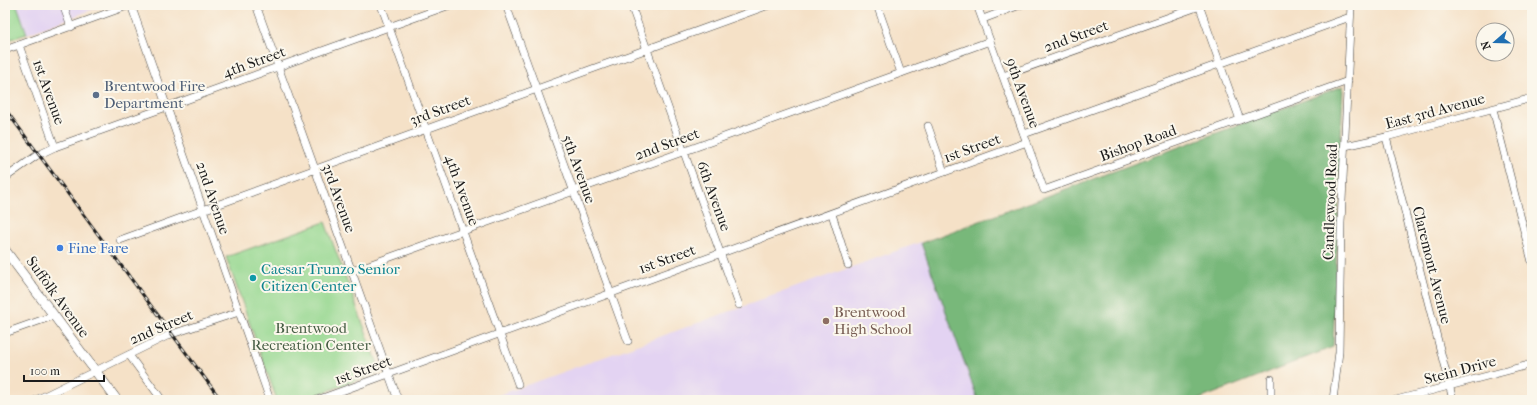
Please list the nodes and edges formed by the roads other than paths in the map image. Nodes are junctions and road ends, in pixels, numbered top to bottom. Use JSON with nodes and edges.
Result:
{"nodes":[{"id":1,"x":63,"y":5,"type":"edge"},
{"id":2,"x":131,"y":5,"type":"edge"},
{"id":3,"x":256,"y":5,"type":"edge"},
{"id":4,"x":381,"y":5,"type":"edge"},
{"id":5,"x":450,"y":5,"type":"edge"},
{"id":6,"x":506,"y":5,"type":"edge"},
{"id":7,"x":631,"y":5,"type":"edge"},
{"id":8,"x":769,"y":5,"type":"edge"},
{"id":9,"x":877,"y":5,"type":"edge"},
{"id":10,"x":977,"y":5,"type":"edge"},
{"id":11,"x":1020,"y":5,"type":"edge"},
{"id":12,"x":1200,"y":5,"type":"edge"},
{"id":13,"x":1351,"y":5,"type":"edge"},
{"id":14,"x":1529,"y":5,"type":"edge"},
{"id":15,"x":1532,"y":9,"type":"edge"},
{"id":16,"x":1350,"y":17,"type":"junction"},
{"id":17,"x":983,"y":19,"type":"junction"},
{"id":18,"x":71,"y":27,"type":"junction"},
{"id":19,"x":389,"y":27,"type":"junction"},
{"id":20,"x":990,"y":41,"type":"junction"},
{"id":21,"x":19,"y":45,"type":"junction"},
{"id":22,"x":5,"y":50,"type":"edge"},
{"id":23,"x":647,"y":50,"type":"junction"},
{"id":24,"x":1220,"y":64,"type":"junction"},
{"id":25,"x":279,"y":67,"type":"junction"},
{"id":26,"x":901,"y":73,"type":"junction"},
{"id":27,"x":1003,"y":76,"type":"junction"},
{"id":28,"x":1348,"y":81,"type":"junction"},
{"id":29,"x":536,"y":89,"type":"junction"},
{"id":30,"x":1532,"y":98,"type":"edge"},
{"id":31,"x":168,"y":108,"type":"junction"},
{"id":32,"x":1493,"y":109,"type":"junction"},
{"id":33,"x":1240,"y":120,"type":"junction"},
{"id":34,"x":928,"y":126,"type":"dead end"},
{"id":35,"x":426,"y":129,"type":"junction"},
{"id":36,"x":1024,"y":134,"type":"junction"},
{"id":37,"x":1386,"y":137,"type":"junction"},
{"id":38,"x":1027,"y":142,"type":"junction"},
{"id":39,"x":1345,"y":146,"type":"junction"},
{"id":40,"x":56,"y":147,"type":"junction"},
{"id":41,"x":684,"y":152,"type":"junction"},
{"id":42,"x":315,"y":170,"type":"junction"},
{"id":43,"x":944,"y":172,"type":"junction"},
{"id":44,"x":5,"y":178,"type":"edge"},
{"id":45,"x":1044,"y":190,"type":"joint"},
{"id":46,"x":574,"y":192,"type":"junction"},
{"id":47,"x":204,"y":210,"type":"junction"},
{"id":48,"x":832,"y":214,"type":"junction"},
{"id":49,"x":463,"y":232,"type":"junction"},
{"id":50,"x":120,"y":240,"type":"dead end"},
{"id":51,"x":5,"y":250,"type":"edge"},
{"id":52,"x":720,"y":253,"type":"junction"},
{"id":53,"x":1532,"y":262,"type":"edge"},
{"id":54,"x":848,"y":265,"type":"dead end"},
{"id":55,"x":352,"y":271,"type":"junction"},
{"id":56,"x":610,"y":294,"type":"junction"},
{"id":57,"x":739,"y":305,"type":"dead end"},
{"id":58,"x":239,"y":312,"type":"junction"},
{"id":59,"x":53,"y":316,"type":"junction"},
{"id":60,"x":5,"y":333,"type":"edge"},
{"id":61,"x":500,"y":333,"type":"junction"},
{"id":62,"x":628,"y":341,"type":"dead end"},
{"id":63,"x":129,"y":355,"type":"junction"},
{"id":64,"x":1532,"y":364,"type":"edge"},
{"id":65,"x":95,"y":371,"type":"junction"},
{"id":66,"x":389,"y":374,"type":"junction"},
{"id":67,"x":1271,"y":379,"type":"dead end"},
{"id":68,"x":518,"y":384,"type":"dead end"},
{"id":69,"x":1449,"y":386,"type":"junction"},
{"id":70,"x":36,"y":400,"type":"edge"},
{"id":71,"x":117,"y":400,"type":"edge"},
{"id":72,"x":162,"y":400,"type":"edge"},
{"id":73,"x":270,"y":400,"type":"edge"},
{"id":74,"x":317,"y":400,"type":"edge"},
{"id":75,"x":398,"y":400,"type":"edge"},
{"id":76,"x":1270,"y":400,"type":"edge"},
{"id":77,"x":1333,"y":400,"type":"edge"},
{"id":78,"x":1396,"y":400,"type":"edge"},
{"id":79,"x":1453,"y":400,"type":"edge"}],
"edges":[{"from":1,"to":18,"type":"street"},
{"from":2,"to":18,"type":"street"},
{"from":2,"to":31,"type":"street","name":"2nd Avenue"},
{"from":3,"to":25,"type":"street","name":"3rd Avenue"},
{"from":4,"to":19,"type":"street","name":"4th Avenue"},
{"from":5,"to":19,"type":"street","name":"4th Street"},
{"from":6,"to":29,"type":"street","name":"5th Avenue"},
{"from":7,"to":23,"type":"street","name":"6th Avenue"},
{"from":8,"to":23,"type":"street","name":"3rd Street"},
{"from":9,"to":26,"type":"street"},
{"from":10,"to":17,"type":"street","name":"9th Avenue"},
{"from":11,"to":17,"type":"street"},
{"from":12,"to":24,"type":"street"},
{"from":12,"to":27,"type":"street","name":"2nd Street"},
{"from":13,"to":16,"type":"street","name":"Candlewood Road"},
{"from":14,"to":15,"type":"street"},
{"from":16,"to":24,"type":"street"},
{"from":16,"to":28,"type":"street","name":"Candlewood Road"},
{"from":17,"to":20,"type":"street","name":"9th Avenue"},
{"from":18,"to":21,"type":"street"},
{"from":19,"to":25,"type":"street","name":"4th Street"},
{"from":19,"to":35,"type":"street","name":"4th Avenue"},
{"from":20,"to":26,"type":"street","name":"2nd Street"},
{"from":20,"to":27,"type":"street","name":"9th Avenue"},
{"from":21,"to":22,"type":"street"},
{"from":21,"to":40,"type":"street","name":"1st Avenue"},
{"from":23,"to":29,"type":"street","name":"3rd Street"},
{"from":23,"to":41,"type":"street","name":"6th Avenue"},
{"from":24,"to":33,"type":"street"},
{"from":24,"to":36,"type":"street"},
{"from":25,"to":31,"type":"street","name":"4th Street"},
{"from":25,"to":42,"type":"street","name":"3rd Avenue"},
{"from":26,"to":41,"type":"street","name":"2nd Street"},
{"from":27,"to":36,"type":"street","name":"9th Avenue"},
{"from":28,"to":33,"type":"street","name":"Bishop Road"},
{"from":28,"to":39,"type":"street","name":"Candlewood Road"},
{"from":29,"to":35,"type":"street","name":"3rd Street"},
{"from":29,"to":46,"type":"street","name":"5th Avenue"},
{"from":30,"to":32,"type":"street","name":"East 3rd Avenue"},
{"from":31,"to":40,"type":"street","name":"4th Street"},
{"from":31,"to":47,"type":"street","name":"2nd Avenue"},
{"from":32,"to":37,"type":"street","name":"East 3rd Avenue"},
{"from":32,"to":53,"type":"street"},
{"from":33,"to":45,"type":"street","name":"Bishop Road"},
{"from":34,"to":43,"type":"street"},
{"from":35,"to":42,"type":"street","name":"3rd Street"},
{"from":35,"to":49,"type":"street","name":"4th Avenue"},
{"from":36,"to":38,"type":"street","name":"9th Avenue"},
{"from":37,"to":39,"type":"street","name":"East 3rd Avenue"},
{"from":37,"to":69,"type":"street","name":"Claremont Avenue"},
{"from":38,"to":43,"type":"street","name":"1st Street"},
{"from":38,"to":45,"type":"street","name":"9th Avenue"},
{"from":39,"to":77,"type":"street","name":"Candlewood Road"},
{"from":40,"to":44,"type":"street","name":"4th Street"},
{"from":41,"to":46,"type":"street","name":"2nd Street"},
{"from":41,"to":52,"type":"street","name":"6th Avenue"},
{"from":42,"to":47,"type":"street","name":"3rd Street"},
{"from":42,"to":55,"type":"street","name":"3rd Avenue"},
{"from":43,"to":48,"type":"street","name":"1st Street"},
{"from":46,"to":49,"type":"street","name":"2nd Street"},
{"from":46,"to":56,"type":"street","name":"5th Avenue"},
{"from":47,"to":50,"type":"street","name":"3rd Street"},
{"from":47,"to":58,"type":"street","name":"2nd Avenue"},
{"from":48,"to":52,"type":"street","name":"1st Street"},
{"from":48,"to":54,"type":"street"},
{"from":49,"to":55,"type":"street","name":"2nd Street"},
{"from":49,"to":61,"type":"street","name":"4th Avenue"},
{"from":51,"to":59,"type":"main road","name":"Suffolk Avenue"},
{"from":52,"to":56,"type":"street","name":"1st Street"},
{"from":52,"to":57,"type":"street","name":"6th Avenue"},
{"from":55,"to":66,"type":"street","name":"3rd Avenue"},
{"from":56,"to":61,"type":"street","name":"1st Street"},
{"from":56,"to":62,"type":"street","name":"5th Avenue"},
{"from":58,"to":63,"type":"street","name":"2nd Street"},
{"from":58,"to":73,"type":"street","name":"2nd Avenue"},
{"from":59,"to":60,"type":"street"},
{"from":59,"to":65,"type":"main road","name":"Suffolk Avenue"},
{"from":61,"to":66,"type":"street","name":"1st Street"},
{"from":61,"to":68,"type":"street","name":"4th Avenue"},
{"from":63,"to":65,"type":"street","name":"2nd Street"},
{"from":63,"to":72,"type":"street"},
{"from":64,"to":69,"type":"street","name":"Stein Drive"},
{"from":65,"to":70,"type":"street","name":"2nd Street"},
{"from":65,"to":71,"type":"main road","name":"Suffolk Avenue"},
{"from":66,"to":74,"type":"street","name":"1st Street"},
{"from":66,"to":75,"type":"street","name":"3rd Avenue"},
{"from":67,"to":76,"type":"street"},
{"from":69,"to":78,"type":"street","name":"Stein Drive"},
{"from":69,"to":79,"type":"street","name":"Claremont Avenue"}]}
